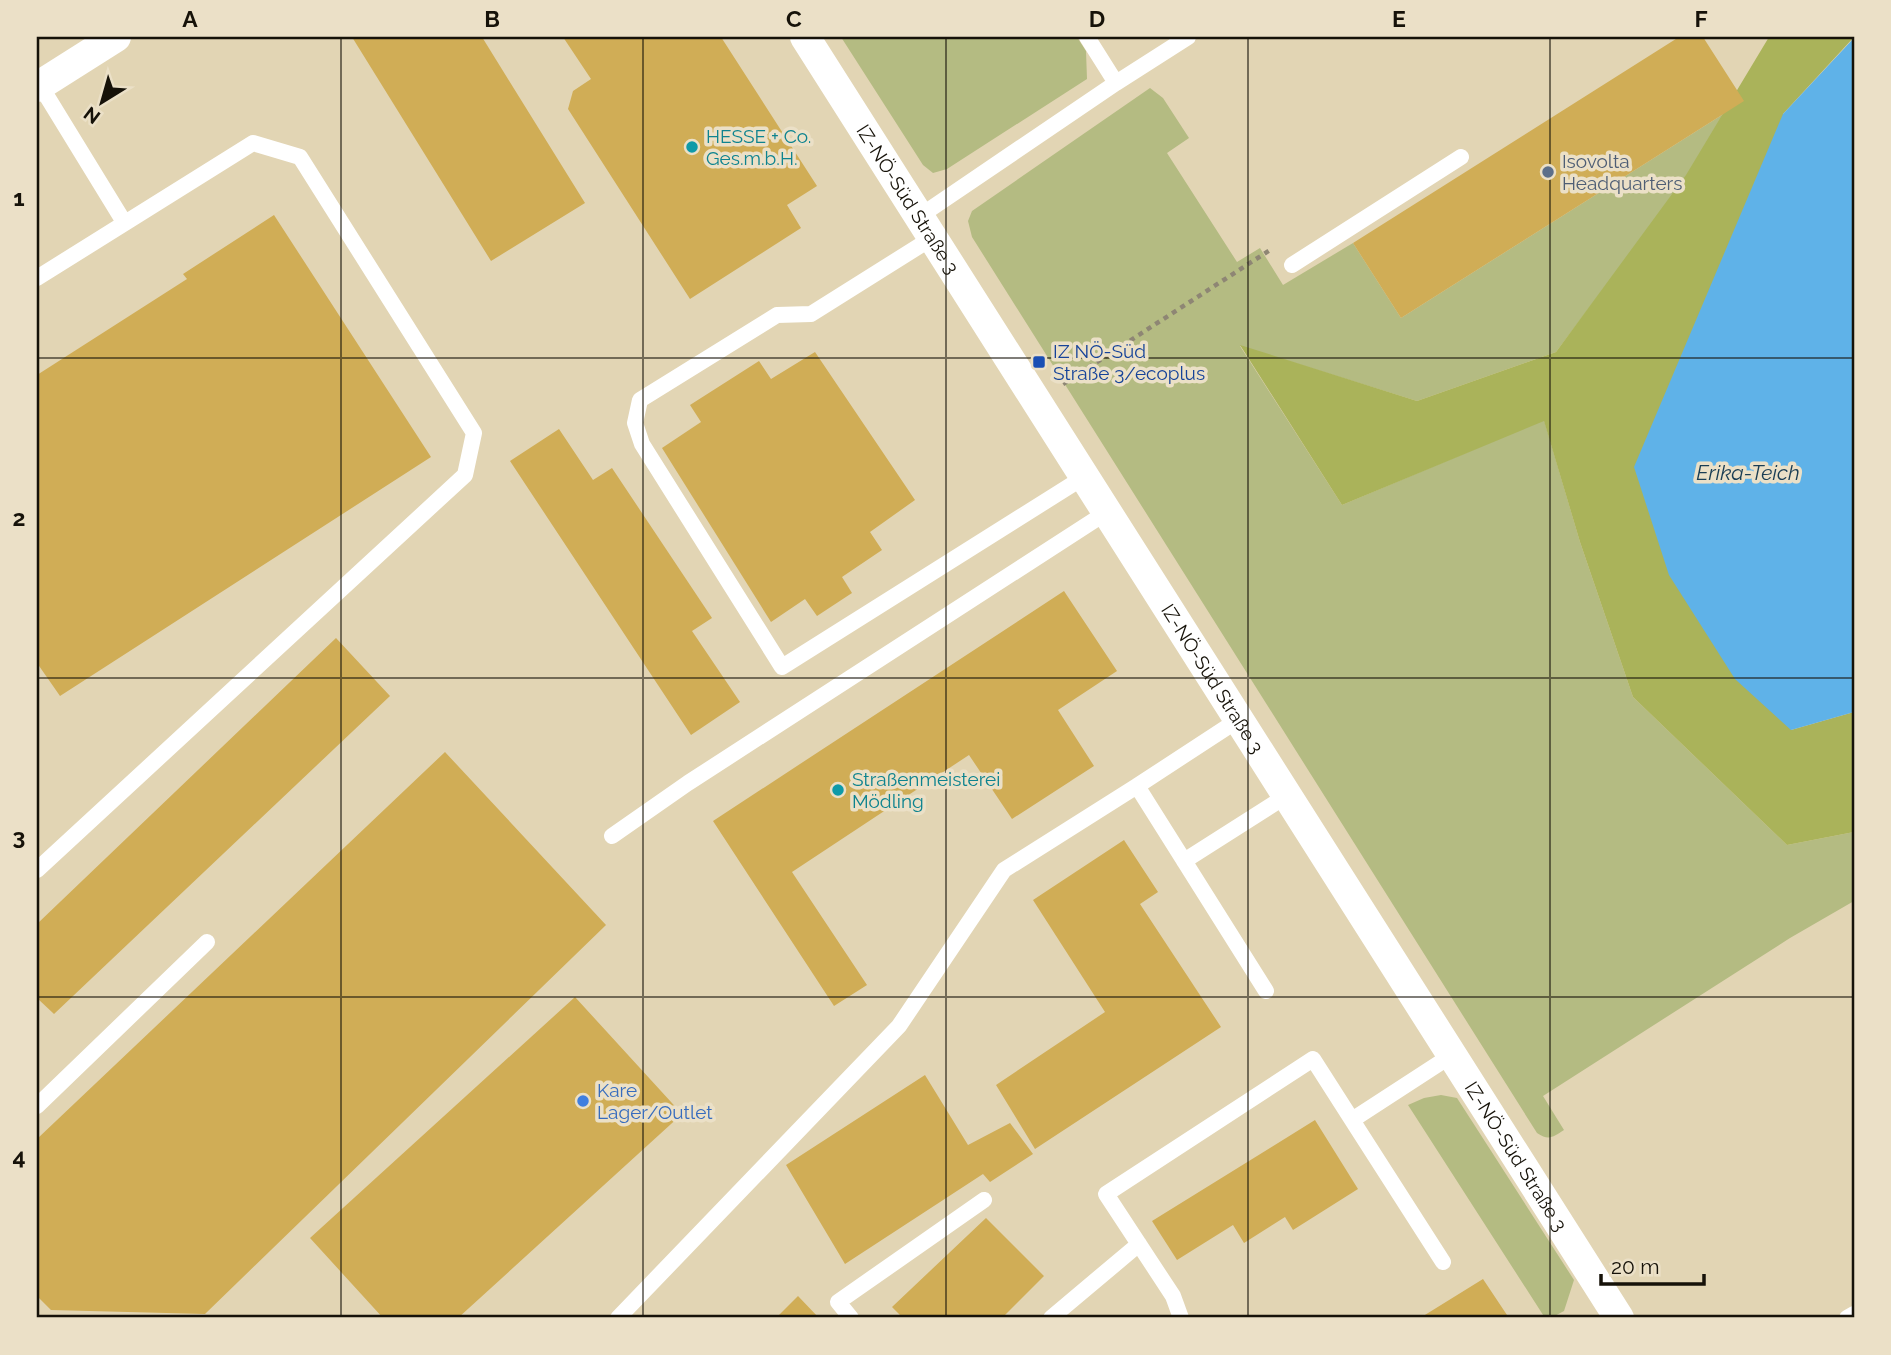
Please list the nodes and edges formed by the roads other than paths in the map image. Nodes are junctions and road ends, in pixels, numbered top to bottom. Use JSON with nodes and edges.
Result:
{"nodes":[{"id":1,"x":116,"y":37,"type":"edge"},
{"id":2,"x":805,"y":37,"type":"edge"},
{"id":3,"x":1087,"y":37,"type":"edge"},
{"id":4,"x":1188,"y":37,"type":"edge"},
{"id":5,"x":1116,"y":83,"type":"junction"},
{"id":6,"x":38,"y":86,"type":"edge"},
{"id":7,"x":1461,"y":157,"type":"dead end"},
{"id":8,"x":124,"y":222,"type":"junction"},
{"id":9,"x":926,"y":227,"type":"junction"},
{"id":10,"x":1292,"y":265,"type":"dead end"},
{"id":11,"x":37,"y":278,"type":"edge"},
{"id":12,"x":1084,"y":477,"type":"junction"},
{"id":13,"x":1107,"y":512,"type":"junction"},
{"id":14,"x":1238,"y":720,"type":"junction"},
{"id":15,"x":1137,"y":786,"type":"junction"},
{"id":16,"x":1286,"y":796,"type":"junction"},
{"id":17,"x":612,"y":836,"type":"dead end"},
{"id":18,"x":1184,"y":861,"type":"junction"},
{"id":19,"x":37,"y":870,"type":"edge"},
{"id":20,"x":207,"y":942,"type":"dead end"},
{"id":21,"x":1266,"y":991,"type":"dead end"},
{"id":22,"x":1452,"y":1055,"type":"junction"},
{"id":23,"x":37,"y":1106,"type":"edge"},
{"id":24,"x":1352,"y":1120,"type":"junction"},
{"id":25,"x":984,"y":1200,"type":"dead end"},
{"id":26,"x":1139,"y":1244,"type":"junction"},
{"id":27,"x":1443,"y":1262,"type":"dead end"},
{"id":28,"x":1854,"y":1314,"type":"edge"},
{"id":29,"x":618,"y":1318,"type":"edge"},
{"id":30,"x":851,"y":1318,"type":"edge"},
{"id":31,"x":1051,"y":1318,"type":"edge"},
{"id":32,"x":1181,"y":1318,"type":"edge"},
{"id":33,"x":1619,"y":1318,"type":"edge"},
{"id":34,"x":1847,"y":1318,"type":"edge"}],
"edges":[{"from":1,"to":6,"type":"street"},
{"from":2,"to":9,"type":"street","name":"IZ-NÖ-Süd Straße 3"},
{"from":3,"to":5,"type":"lane"},
{"from":4,"to":5,"type":"lane"},
{"from":5,"to":9,"type":"lane"},
{"from":6,"to":8,"type":"lane"},
{"from":7,"to":10,"type":"lane"},
{"from":8,"to":11,"type":"lane"},
{"from":8,"to":19,"type":"lane"},
{"from":9,"to":12,"type":"street","name":"IZ-NÖ-Süd Straße 3"},
{"from":9,"to":12,"type":"lane"},
{"from":12,"to":13,"type":"street","name":"IZ-NÖ-Süd Straße 3"},
{"from":13,"to":14,"type":"street","name":"IZ-NÖ-Süd Straße 3"},
{"from":13,"to":17,"type":"lane"},
{"from":14,"to":15,"type":"lane"},
{"from":14,"to":16,"type":"street","name":"IZ-NÖ-Süd Straße 3"},
{"from":15,"to":18,"type":"lane"},
{"from":15,"to":29,"type":"lane"},
{"from":16,"to":18,"type":"lane"},
{"from":16,"to":22,"type":"street","name":"IZ-NÖ-Süd Straße 3"},
{"from":18,"to":21,"type":"lane"},
{"from":20,"to":23,"type":"lane"},
{"from":22,"to":24,"type":"lane"},
{"from":22,"to":33,"type":"street","name":"IZ-NÖ-Süd Straße 3"},
{"from":24,"to":26,"type":"lane"},
{"from":24,"to":27,"type":"lane"},
{"from":25,"to":30,"type":"lane"},
{"from":26,"to":31,"type":"lane"},
{"from":26,"to":32,"type":"lane"},
{"from":28,"to":34,"type":"lane"}]}
